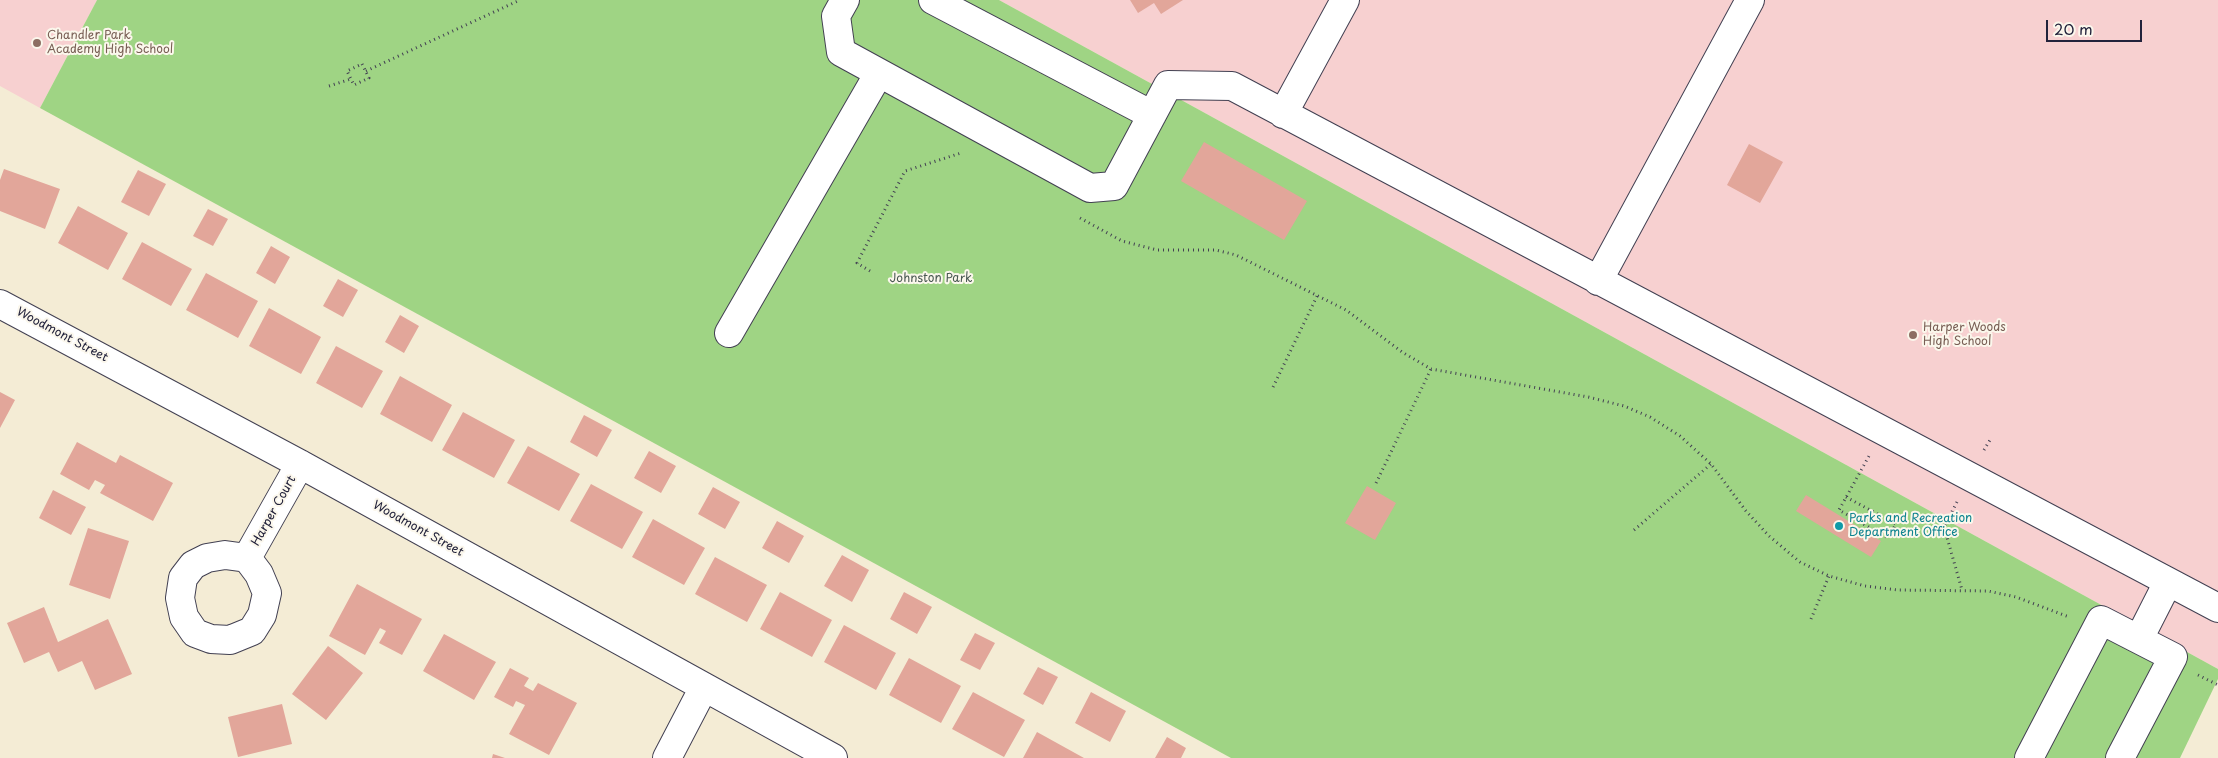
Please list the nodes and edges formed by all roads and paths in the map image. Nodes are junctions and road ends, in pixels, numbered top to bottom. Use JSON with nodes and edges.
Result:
{"nodes":[{"id":1,"x":520,"y":0,"type":"edge"},
{"id":2,"x":845,"y":0,"type":"edge"},
{"id":3,"x":933,"y":0,"type":"edge"},
{"id":4,"x":1345,"y":0,"type":"edge"},
{"id":5,"x":1750,"y":0,"type":"edge"},
{"id":6,"x":366,"y":71,"type":"junction"},
{"id":7,"x":879,"y":72,"type":"junction"},
{"id":8,"x":351,"y":79,"type":"junction"},
{"id":9,"x":329,"y":86,"type":"dead end"},
{"id":10,"x":1283,"y":114,"type":"junction"},
{"id":11,"x":1152,"y":115,"type":"junction"},
{"id":12,"x":963,"y":152,"type":"dead end"},
{"id":13,"x":1071,"y":213,"type":"dead end"},
{"id":14,"x":870,"y":271,"type":"dead end"},
{"id":15,"x":1598,"y":281,"type":"junction"},
{"id":16,"x":1317,"y":296,"type":"junction"},
{"id":17,"x":0,"y":304,"type":"edge"},
{"id":18,"x":730,"y":333,"type":"dead end"},
{"id":19,"x":1431,"y":368,"type":"junction"},
{"id":20,"x":1273,"y":387,"type":"dead end"},
{"id":21,"x":1883,"y":431,"type":"junction"},
{"id":22,"x":1990,"y":440,"type":"dead end"},
{"id":23,"x":300,"y":464,"type":"junction"},
{"id":24,"x":1711,"y":464,"type":"junction"},
{"id":25,"x":1970,"y":477,"type":"junction"},
{"id":26,"x":1376,"y":483,"type":"dead end"},
{"id":27,"x":1846,"y":496,"type":"junction"},
{"id":28,"x":1634,"y":530,"type":"dead end"},
{"id":29,"x":247,"y":558,"type":"dead end"},
{"id":30,"x":1829,"y":576,"type":"junction"},
{"id":31,"x":2168,"y":582,"type":"junction"},
{"id":32,"x":1962,"y":590,"type":"junction"},
{"id":33,"x":2218,"y":608,"type":"edge"},
{"id":34,"x":1811,"y":619,"type":"dead end"},
{"id":35,"x":2096,"y":629,"type":"junction"},
{"id":36,"x":2139,"y":640,"type":"junction"},
{"id":37,"x":2170,"y":662,"type":"junction"},
{"id":38,"x":2218,"y":685,"type":"edge"},
{"id":39,"x":704,"y":687,"type":"junction"},
{"id":40,"x":667,"y":758,"type":"edge"},
{"id":41,"x":833,"y":758,"type":"edge"},
{"id":42,"x":2029,"y":758,"type":"edge"},
{"id":43,"x":2120,"y":758,"type":"edge"}],
"edges":[{"from":1,"to":6,"type":"path"},
{"from":2,"to":7,"type":"street"},
{"from":3,"to":11,"type":"street"},
{"from":4,"to":10,"type":"street"},
{"from":5,"to":15,"type":"street"},
{"from":6,"to":8,"type":"path"},
{"from":6,"to":8,"type":"path"},
{"from":7,"to":11,"type":"street"},
{"from":7,"to":18,"type":"street"},
{"from":8,"to":9,"type":"path"},
{"from":10,"to":11,"type":"street"},
{"from":10,"to":15,"type":"street"},
{"from":12,"to":14,"type":"path"},
{"from":13,"to":16,"type":"path"},
{"from":15,"to":21,"type":"street"},
{"from":16,"to":19,"type":"path"},
{"from":16,"to":20,"type":"path"},
{"from":17,"to":23,"type":"street","name":"Woodmont Street"},
{"from":19,"to":24,"type":"path"},
{"from":19,"to":26,"type":"path"},
{"from":21,"to":25,"type":"street"},
{"from":21,"to":27,"type":"path"},
{"from":22,"to":25,"type":"path"},
{"from":23,"to":29,"type":"street","name":"Harper Court"},
{"from":23,"to":39,"type":"street","name":"Woodmont Street"},
{"from":24,"to":28,"type":"path"},
{"from":24,"to":30,"type":"path"},
{"from":25,"to":31,"type":"street"},
{"from":25,"to":32,"type":"path"},
{"from":27,"to":27,"type":"path"},
{"from":30,"to":32,"type":"path"},
{"from":30,"to":34,"type":"path"},
{"from":31,"to":33,"type":"street"},
{"from":31,"to":36,"type":"street"},
{"from":32,"to":35,"type":"path"},
{"from":35,"to":36,"type":"street"},
{"from":35,"to":42,"type":"street"},
{"from":36,"to":37,"type":"street"},
{"from":37,"to":38,"type":"path"},
{"from":37,"to":43,"type":"street"},
{"from":39,"to":40,"type":"street"},
{"from":39,"to":41,"type":"street","name":"Woodmont Street"}]}
